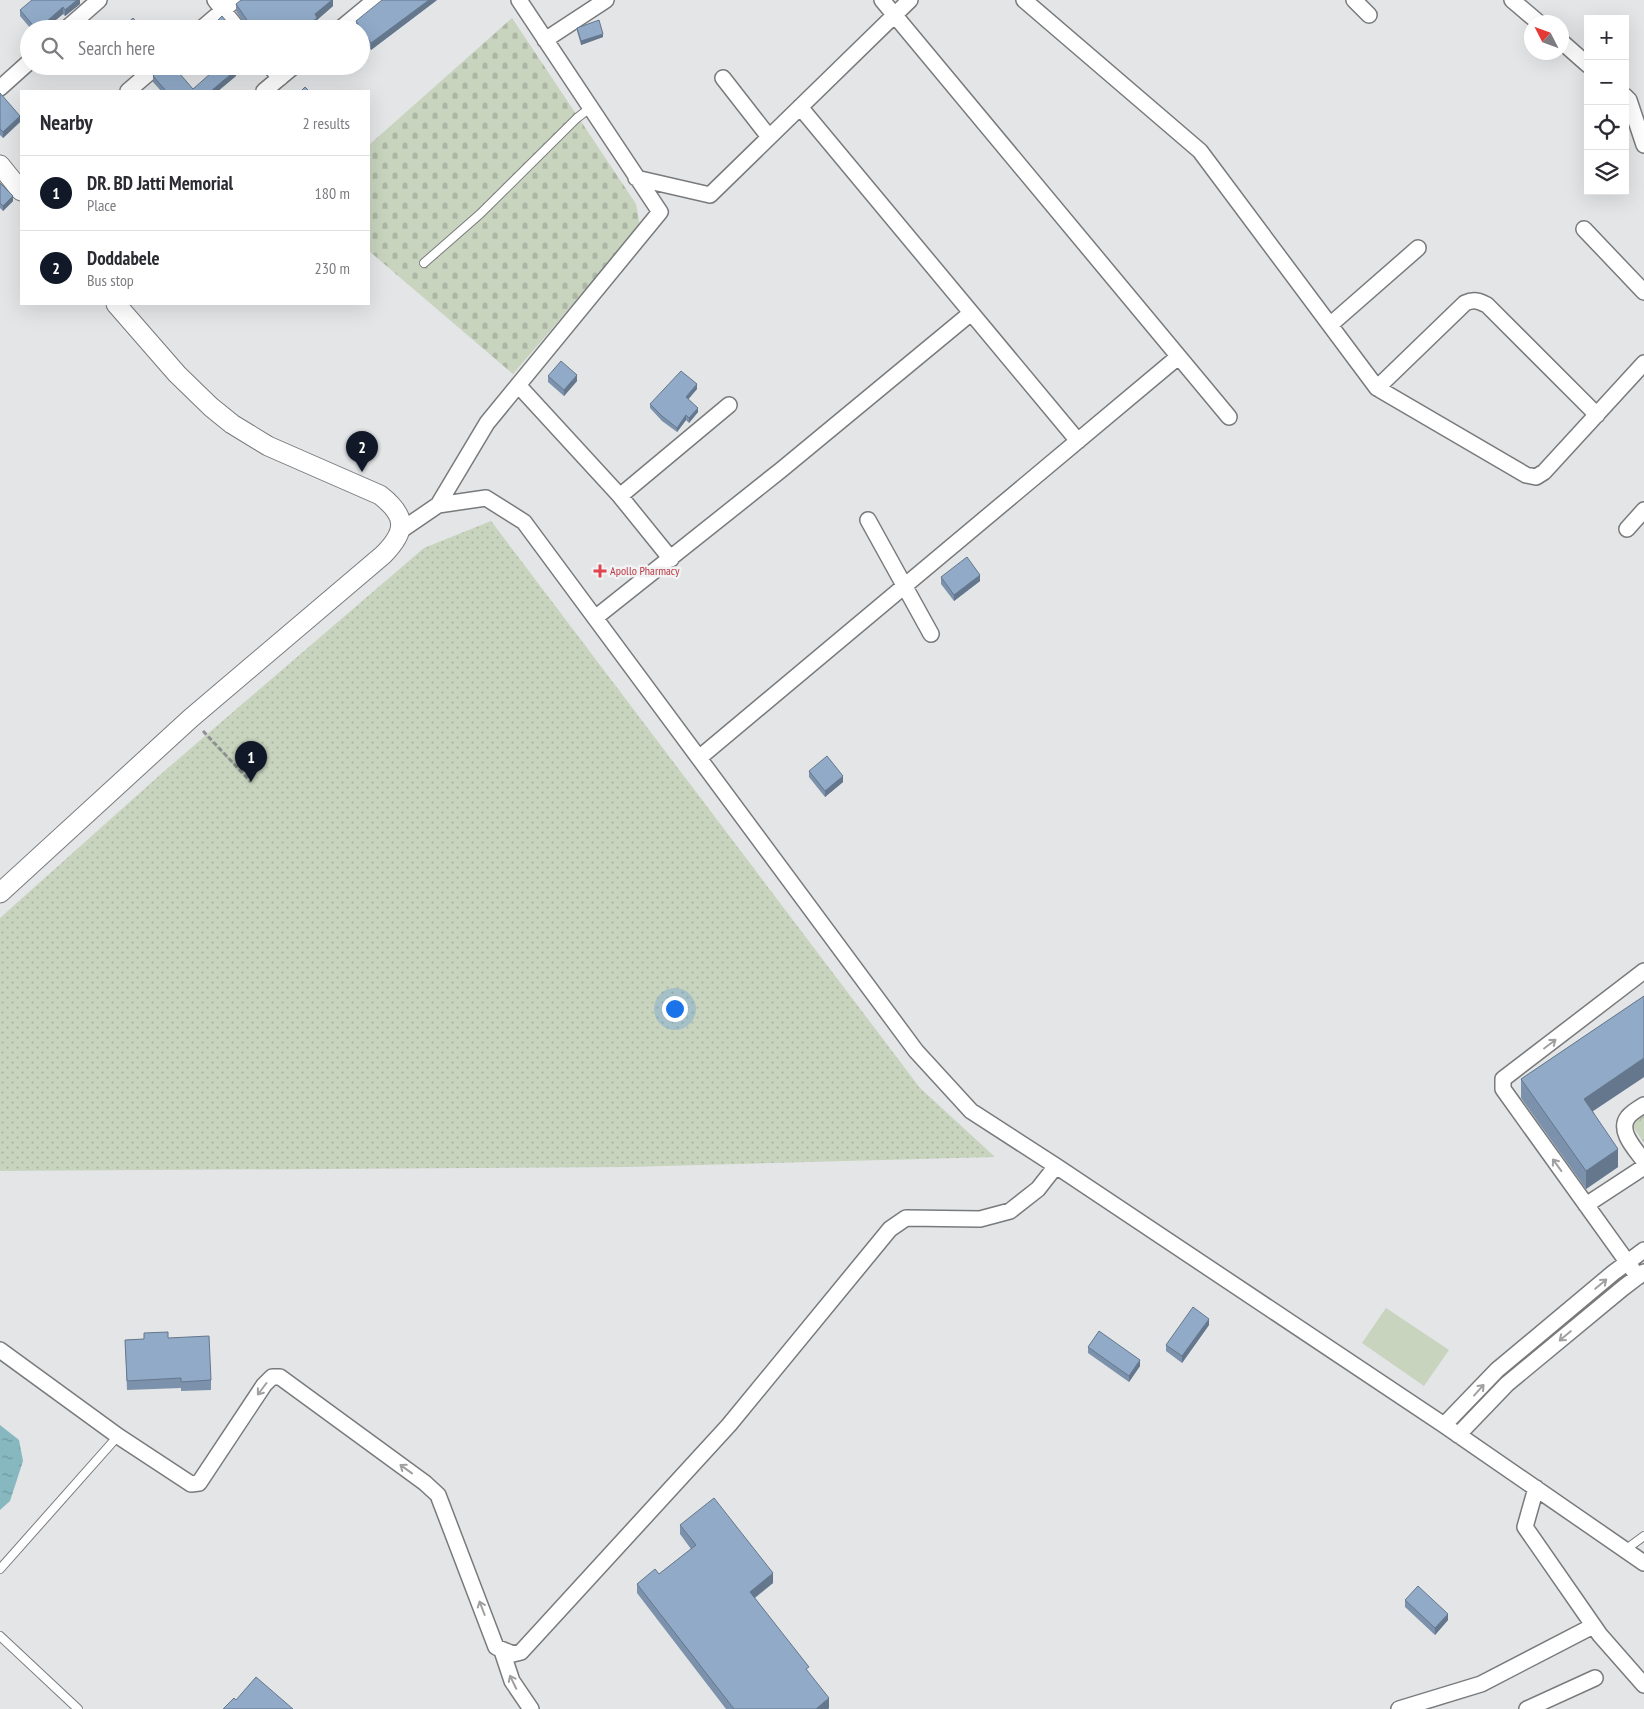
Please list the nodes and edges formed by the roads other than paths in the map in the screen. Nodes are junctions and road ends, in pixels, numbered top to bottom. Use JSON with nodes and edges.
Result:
{"nodes":[{"id":1,"x":99,"y":0,"type":"edge"},
{"id":2,"x":235,"y":0,"type":"edge"},
{"id":3,"x":375,"y":0,"type":"edge"},
{"id":4,"x":519,"y":0,"type":"edge"},
{"id":5,"x":606,"y":0,"type":"edge"},
{"id":6,"x":882,"y":0,"type":"edge"},
{"id":7,"x":910,"y":0,"type":"edge"},
{"id":8,"x":1024,"y":0,"type":"edge"},
{"id":9,"x":1354,"y":0,"type":"edge"},
{"id":10,"x":1512,"y":0,"type":"edge"},
{"id":11,"x":219,"y":5,"type":"edge"},
{"id":12,"x":1369,"y":15,"type":"dead end"},
{"id":13,"x":1530,"y":15,"type":"edge"},
{"id":14,"x":894,"y":16,"type":"junction"},
{"id":15,"x":76,"y":20,"type":"edge"},
{"id":16,"x":208,"y":20,"type":"edge"},
{"id":17,"x":231,"y":20,"type":"edge"},
{"id":18,"x":351,"y":20,"type":"edge"},
{"id":19,"x":545,"y":40,"type":"junction"},
{"id":20,"x":1569,"y":48,"type":"edge"},
{"id":21,"x":1584,"y":61,"type":"edge"},
{"id":22,"x":20,"y":70,"type":"edge"},
{"id":23,"x":147,"y":75,"type":"edge"},
{"id":24,"x":278,"y":75,"type":"edge"},
{"id":25,"x":284,"y":75,"type":"edge"},
{"id":26,"x":280,"y":78,"type":"junction"},
{"id":27,"x":723,"y":78,"type":"dead end"},
{"id":28,"x":0,"y":88,"type":"edge"},
{"id":29,"x":129,"y":90,"type":"edge"},
{"id":30,"x":265,"y":90,"type":"edge"},
{"id":31,"x":1629,"y":100,"type":"edge"},
{"id":32,"x":800,"y":107,"type":"junction"},
{"id":33,"x":590,"y":108,"type":"junction"},
{"id":34,"x":769,"y":137,"type":"junction"},
{"id":35,"x":1644,"y":145,"type":"edge"},
{"id":36,"x":0,"y":165,"type":"edge"},
{"id":37,"x":636,"y":178,"type":"junction"},
{"id":38,"x":20,"y":187,"type":"edge"},
{"id":39,"x":1584,"y":229,"type":"dead end"},
{"id":40,"x":1418,"y":248,"type":"dead end"},
{"id":41,"x":424,"y":264,"type":"dead end"},
{"id":42,"x":1644,"y":292,"type":"edge"},
{"id":43,"x":117,"y":305,"type":"edge"},
{"id":44,"x":971,"y":313,"type":"junction"},
{"id":45,"x":1330,"y":325,"type":"junction"},
{"id":46,"x":1178,"y":357,"type":"junction"},
{"id":47,"x":1644,"y":363,"type":"edge"},
{"id":48,"x":518,"y":385,"type":"junction"},
{"id":49,"x":1377,"y":388,"type":"junction"},
{"id":50,"x":729,"y":405,"type":"dead end"},
{"id":51,"x":1597,"y":415,"type":"junction"},
{"id":52,"x":1229,"y":417,"type":"dead end"},
{"id":53,"x":1078,"y":441,"type":"junction"},
{"id":54,"x":620,"y":496,"type":"junction"},
{"id":55,"x":438,"y":505,"type":"junction"},
{"id":56,"x":1644,"y":510,"type":"edge"},
{"id":57,"x":868,"y":520,"type":"dead end"},
{"id":58,"x":1627,"y":529,"type":"dead end"},
{"id":59,"x":400,"y":531,"type":"junction"},
{"id":60,"x":671,"y":559,"type":"junction"},
{"id":61,"x":904,"y":587,"type":"junction"},
{"id":62,"x":595,"y":618,"type":"junction"},
{"id":63,"x":931,"y":634,"type":"dead end"},
{"id":64,"x":699,"y":758,"type":"junction"},
{"id":65,"x":0,"y":893,"type":"edge"},
{"id":66,"x":1644,"y":971,"type":"edge"},
{"id":67,"x":1644,"y":1105,"type":"edge"},
{"id":68,"x":1644,"y":1161,"type":"edge"},
{"id":69,"x":1056,"y":1166,"type":"junction"},
{"id":70,"x":1644,"y":1167,"type":"edge"},
{"id":71,"x":1586,"y":1205,"type":"junction"},
{"id":72,"x":1644,"y":1250,"type":"edge"},
{"id":73,"x":1627,"y":1262,"type":"junction"},
{"id":74,"x":1641,"y":1274,"type":"edge"},
{"id":75,"x":0,"y":1350,"type":"edge"},
{"id":76,"x":1444,"y":1425,"type":"junction"},
{"id":77,"x":1458,"y":1434,"type":"junction"},
{"id":78,"x":118,"y":1436,"type":"junction"},
{"id":79,"x":1536,"y":1488,"type":"junction"},
{"id":80,"x":1644,"y":1536,"type":"edge"},
{"id":81,"x":1625,"y":1550,"type":"junction"},
{"id":82,"x":1644,"y":1563,"type":"edge"},
{"id":83,"x":0,"y":1569,"type":"edge"},
{"id":84,"x":1593,"y":1626,"type":"junction"},
{"id":85,"x":0,"y":1636,"type":"edge"},
{"id":86,"x":502,"y":1651,"type":"junction"},
{"id":87,"x":1595,"y":1678,"type":"dead end"},
{"id":88,"x":1644,"y":1685,"type":"edge"},
{"id":89,"x":1428,"y":1705,"type":"edge"},
{"id":90,"x":78,"y":1709,"type":"edge"},
{"id":91,"x":531,"y":1709,"type":"edge"},
{"id":92,"x":1399,"y":1709,"type":"edge"},
{"id":93,"x":1527,"y":1709,"type":"edge"}],
"edges":[{"from":1,"to":15,"type":"street"},
{"from":2,"to":11,"type":"street"},
{"from":3,"to":18,"type":"street"},
{"from":4,"to":19,"type":"street"},
{"from":5,"to":19,"type":"street"},
{"from":6,"to":14,"type":"street"},
{"from":7,"to":14,"type":"street"},
{"from":8,"to":45,"type":"street"},
{"from":9,"to":12,"type":"street"},
{"from":10,"to":13,"type":"street"},
{"from":11,"to":16,"type":"street"},
{"from":11,"to":17,"type":"street"},
{"from":14,"to":32,"type":"street"},
{"from":14,"to":46,"type":"street"},
{"from":19,"to":33,"type":"street"},
{"from":20,"to":21,"type":"street"},
{"from":22,"to":28,"type":"street"},
{"from":23,"to":29,"type":"street"},
{"from":24,"to":26,"type":"street"},
{"from":25,"to":26,"type":"street"},
{"from":26,"to":30,"type":"street"},
{"from":27,"to":34,"type":"street"},
{"from":31,"to":35,"type":"street"},
{"from":32,"to":34,"type":"street"},
{"from":32,"to":44,"type":"street"},
{"from":33,"to":37,"type":"street"},
{"from":33,"to":41,"type":"lane"},
{"from":34,"to":37,"type":"street"},
{"from":36,"to":38,"type":"street"},
{"from":37,"to":48,"type":"street"},
{"from":39,"to":42,"type":"street"},
{"from":40,"to":45,"type":"street"},
{"from":43,"to":59,"type":"street"},
{"from":44,"to":53,"type":"street"},
{"from":44,"to":60,"type":"street"},
{"from":45,"to":49,"type":"street"},
{"from":46,"to":52,"type":"street"},
{"from":46,"to":53,"type":"street"},
{"from":47,"to":51,"type":"street"},
{"from":48,"to":54,"type":"street"},
{"from":48,"to":55,"type":"street"},
{"from":49,"to":51,"type":"street"},
{"from":49,"to":51,"type":"street"},
{"from":50,"to":54,"type":"street"},
{"from":53,"to":61,"type":"street"},
{"from":54,"to":60,"type":"street"},
{"from":55,"to":59,"type":"street"},
{"from":55,"to":62,"type":"street"},
{"from":56,"to":58,"type":"street"},
{"from":57,"to":61,"type":"street"},
{"from":59,"to":65,"type":"street"},
{"from":60,"to":62,"type":"street"},
{"from":61,"to":63,"type":"street"},
{"from":61,"to":64,"type":"street"},
{"from":62,"to":64,"type":"street"},
{"from":64,"to":69,"type":"street"},
{"from":71,"to":66,"type":"street","one_way":true},
{"from":67,"to":68,"type":"street"},
{"from":69,"to":76,"type":"street"},
{"from":69,"to":86,"type":"street"},
{"from":70,"to":71,"type":"street"},
{"from":71,"to":73,"type":"street"},
{"from":72,"to":73,"type":"street"},
{"from":73,"to":74,"type":"street"},
{"from":76,"to":73,"type":"street","one_way":true},
{"from":74,"to":77,"type":"street","one_way":true},
{"from":75,"to":78,"type":"street"},
{"from":76,"to":77,"type":"street"},
{"from":77,"to":79,"type":"street"},
{"from":78,"to":83,"type":"lane"},
{"from":86,"to":78,"type":"street","one_way":true},
{"from":79,"to":81,"type":"street"},
{"from":79,"to":84,"type":"street"},
{"from":80,"to":81,"type":"lane"},
{"from":81,"to":82,"type":"street"},
{"from":84,"to":88,"type":"street"},
{"from":84,"to":89,"type":"street"},
{"from":85,"to":90,"type":"lane"},
{"from":91,"to":86,"type":"street","one_way":true},
{"from":87,"to":93,"type":"street"},
{"from":89,"to":92,"type":"street"}]}
